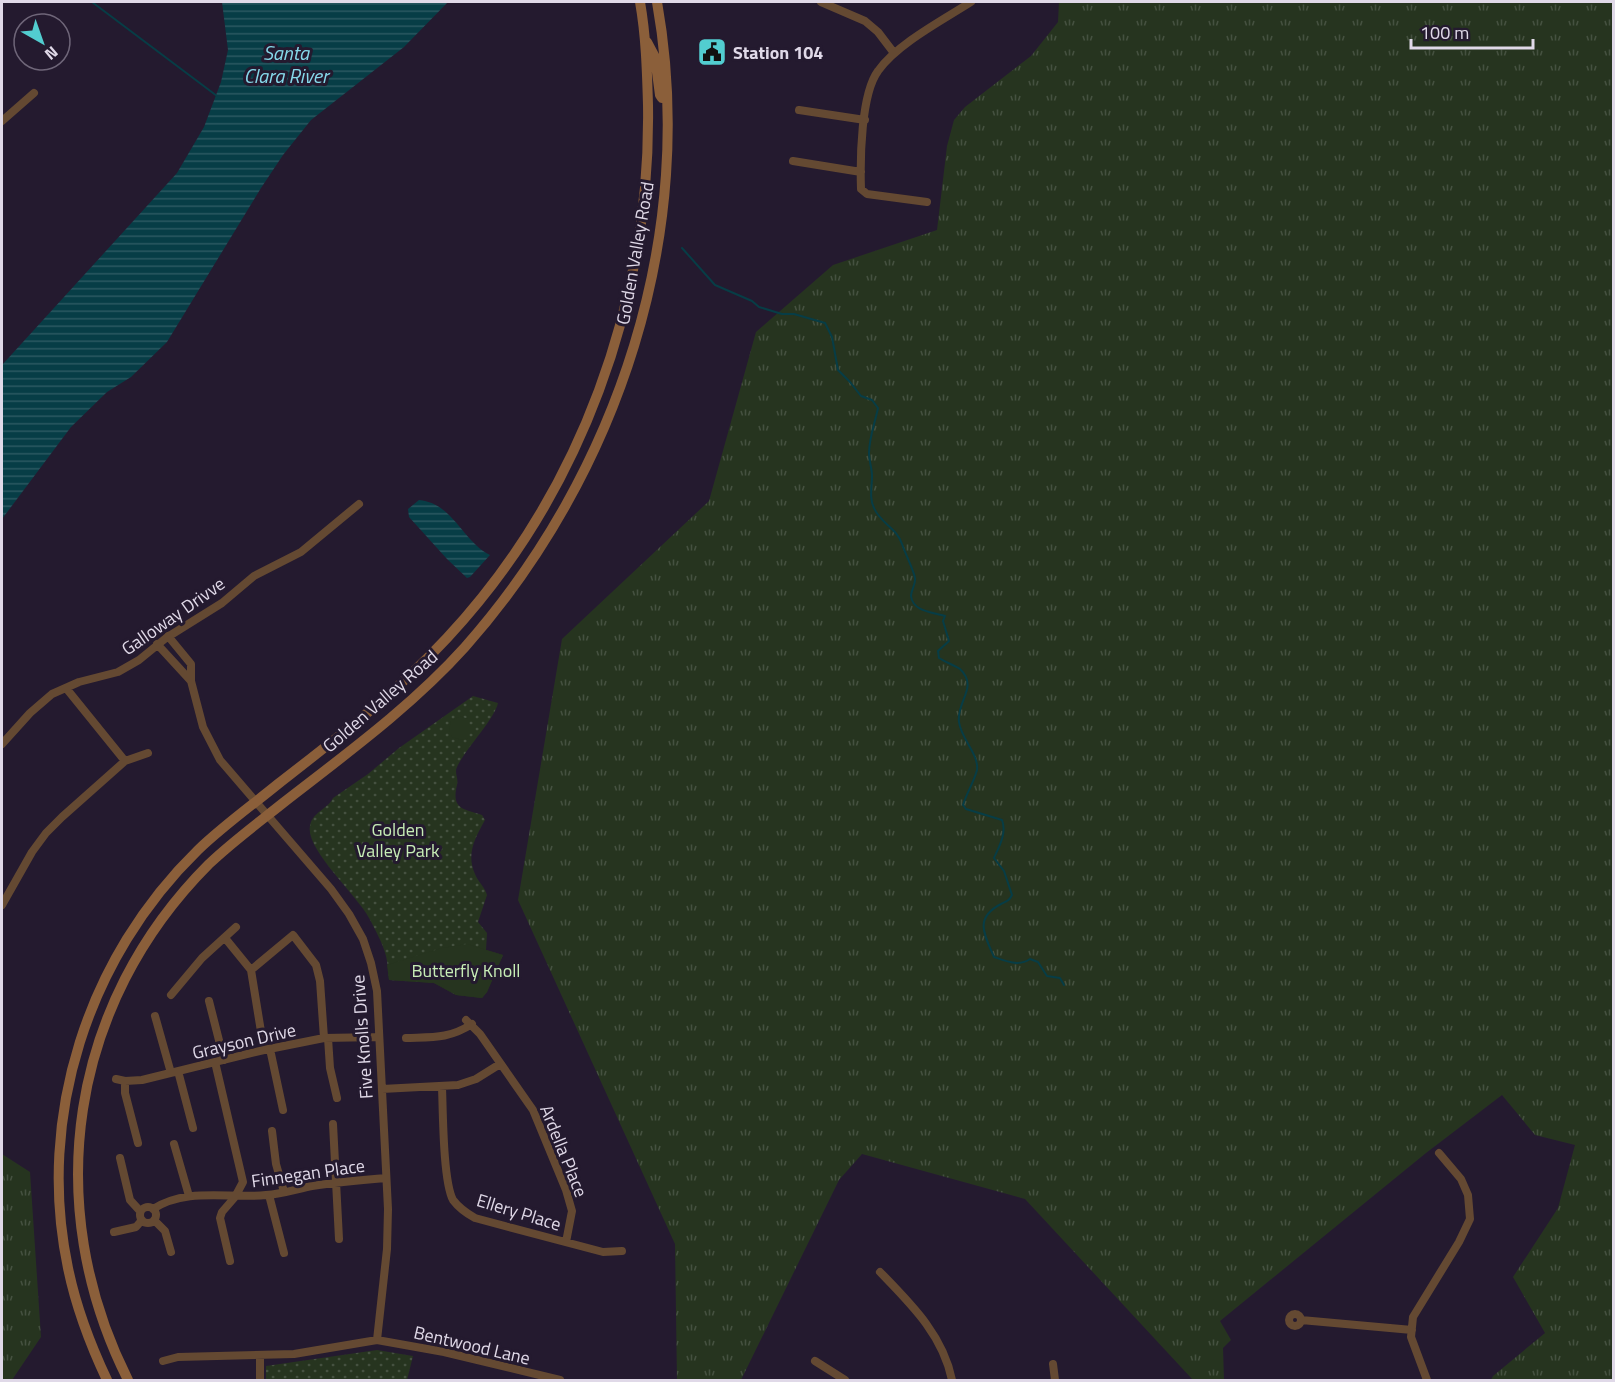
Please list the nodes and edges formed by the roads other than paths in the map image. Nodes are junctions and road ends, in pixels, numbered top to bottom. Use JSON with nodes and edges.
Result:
{"nodes":[{"id":1,"x":640,"y":2,"type":"edge"},
{"id":2,"x":657,"y":2,"type":"edge"},
{"id":3,"x":821,"y":2,"type":"edge"},
{"id":4,"x":971,"y":2,"type":"edge"},
{"id":5,"x":645,"y":39,"type":"junction"},
{"id":6,"x":894,"y":53,"type":"junction"},
{"id":7,"x":34,"y":93,"type":"dead end"},
{"id":8,"x":667,"y":98,"type":"junction"},
{"id":9,"x":799,"y":110,"type":"dead end"},
{"id":10,"x":865,"y":120,"type":"junction"},
{"id":11,"x":2,"y":121,"type":"edge"},
{"id":12,"x":794,"y":161,"type":"dead end"},
{"id":13,"x":861,"y":172,"type":"junction"},
{"id":14,"x":927,"y":202,"type":"dead end"},
{"id":15,"x":359,"y":504,"type":"dead end"},
{"id":16,"x":168,"y":636,"type":"junction"},
{"id":17,"x":157,"y":644,"type":"junction"},
{"id":18,"x":191,"y":681,"type":"junction"},
{"id":19,"x":66,"y":688,"type":"junction"},
{"id":20,"x":2,"y":744,"type":"edge"},
{"id":21,"x":148,"y":753,"type":"dead end"},
{"id":22,"x":126,"y":761,"type":"junction"},
{"id":23,"x":255,"y":803,"type":"junction"},
{"id":24,"x":267,"y":816,"type":"junction"},
{"id":25,"x":4,"y":895,"type":"edge"},
{"id":26,"x":2,"y":906,"type":"edge"},
{"id":27,"x":236,"y":927,"type":"dead end"},
{"id":28,"x":225,"y":938,"type":"junction"},
{"id":29,"x":251,"y":970,"type":"junction"},
{"id":30,"x":171,"y":995,"type":"dead end"},
{"id":31,"x":209,"y":1001,"type":"dead end"},
{"id":32,"x":155,"y":1016,"type":"dead end"},
{"id":33,"x":379,"y":1037,"type":"junction"},
{"id":34,"x":326,"y":1038,"type":"junction"},
{"id":35,"x":406,"y":1038,"type":"dead end"},
{"id":36,"x":267,"y":1049,"type":"junction"},
{"id":37,"x":224,"y":1060,"type":"junction"},
{"id":38,"x":215,"y":1062,"type":"junction"},
{"id":39,"x":500,"y":1064,"type":"junction"},
{"id":40,"x":174,"y":1072,"type":"junction"},
{"id":41,"x":442,"y":1088,"type":"junction"},
{"id":42,"x":382,"y":1089,"type":"junction"},
{"id":43,"x":337,"y":1098,"type":"dead end"},
{"id":44,"x":283,"y":1110,"type":"dead end"},
{"id":45,"x":333,"y":1124,"type":"dead end"},
{"id":46,"x":193,"y":1128,"type":"dead end"},
{"id":47,"x":272,"y":1131,"type":"dead end"},
{"id":48,"x":138,"y":1143,"type":"dead end"},
{"id":49,"x":174,"y":1144,"type":"dead end"},
{"id":50,"x":1439,"y":1153,"type":"dead end"},
{"id":51,"x":120,"y":1158,"type":"dead end"},
{"id":52,"x":386,"y":1178,"type":"junction"},
{"id":53,"x":336,"y":1182,"type":"junction"},
{"id":54,"x":284,"y":1192,"type":"junction"},
{"id":55,"x":269,"y":1195,"type":"junction"},
{"id":56,"x":189,"y":1196,"type":"junction"},
{"id":57,"x":235,"y":1197,"type":"junction"},
{"id":58,"x":153,"y":1209,"type":"junction"},
{"id":59,"x":140,"y":1211,"type":"junction"},
{"id":60,"x":142,"y":1220,"type":"junction"},
{"id":61,"x":154,"y":1220,"type":"junction"},
{"id":62,"x":114,"y":1233,"type":"dead end"},
{"id":63,"x":339,"y":1239,"type":"dead end"},
{"id":64,"x":566,"y":1242,"type":"junction"},
{"id":65,"x":622,"y":1251,"type":"dead end"},
{"id":66,"x":171,"y":1252,"type":"dead end"},
{"id":67,"x":284,"y":1253,"type":"dead end"},
{"id":68,"x":230,"y":1261,"type":"dead end"},
{"id":69,"x":880,"y":1272,"type":"dead end"},
{"id":70,"x":1301,"y":1320,"type":"dead end"},
{"id":71,"x":1412,"y":1330,"type":"junction"},
{"id":72,"x":377,"y":1340,"type":"junction"},
{"id":73,"x":260,"y":1356,"type":"junction"},
{"id":74,"x":163,"y":1361,"type":"dead end"},
{"id":75,"x":815,"y":1361,"type":"dead end"},
{"id":76,"x":1053,"y":1364,"type":"dead end"},
{"id":77,"x":107,"y":1380,"type":"edge"},
{"id":78,"x":128,"y":1380,"type":"edge"},
{"id":79,"x":260,"y":1380,"type":"edge"},
{"id":80,"x":560,"y":1380,"type":"edge"},
{"id":81,"x":845,"y":1380,"type":"edge"},
{"id":82,"x":952,"y":1380,"type":"edge"},
{"id":83,"x":1054,"y":1380,"type":"edge"},
{"id":84,"x":1427,"y":1380,"type":"edge"}],
"edges":[{"from":1,"to":5,"type":"main road","name":"Golden Valley Road"},
{"from":2,"to":8,"type":"main road","name":"Golden Valley Road"},
{"from":3,"to":6,"type":"street"},
{"from":4,"to":6,"type":"street"},
{"from":5,"to":8,"type":"main road"},
{"from":5,"to":23,"type":"main road","name":"Golden Valley Road"},
{"from":6,"to":10,"type":"street"},
{"from":7,"to":11,"type":"street"},
{"from":8,"to":24,"type":"main road","name":"Golden Valley Road"},
{"from":9,"to":10,"type":"street"},
{"from":10,"to":13,"type":"street"},
{"from":12,"to":13,"type":"street"},
{"from":13,"to":14,"type":"street"},
{"from":15,"to":16,"type":"street","name":"Galloway Drivve"},
{"from":16,"to":17,"type":"street","name":"Galloway Drivve"},
{"from":16,"to":18,"type":"street","name":"Five Knolls Drive"},
{"from":17,"to":18,"type":"street"},
{"from":17,"to":19,"type":"street","name":"Galloway Drivve"},
{"from":18,"to":23,"type":"street","name":"Five Knolls Drive"},
{"from":19,"to":20,"type":"street","name":"Galloway Drivve"},
{"from":19,"to":22,"type":"street"},
{"from":21,"to":22,"type":"street"},
{"from":22,"to":25,"type":"street"},
{"from":23,"to":24,"type":"street","name":"Five Knolls Drive"},
{"from":23,"to":77,"type":"main road","name":"Golden Valley Road"},
{"from":24,"to":33,"type":"street","name":"Five Knolls Drive"},
{"from":24,"to":78,"type":"main road","name":"Golden Valley Road"},
{"from":25,"to":26,"type":"street"},
{"from":27,"to":28,"type":"street"},
{"from":28,"to":29,"type":"street"},
{"from":28,"to":30,"type":"street"},
{"from":29,"to":34,"type":"street"},
{"from":29,"to":36,"type":"street"},
{"from":31,"to":37,"type":"street"},
{"from":32,"to":40,"type":"street"},
{"from":33,"to":34,"type":"street","name":"Grayson Drive"},
{"from":33,"to":42,"type":"street","name":"Five Knolls Drive"},
{"from":34,"to":36,"type":"street","name":"Grayson Drive"},
{"from":34,"to":43,"type":"street"},
{"from":35,"to":39,"type":"street","name":"Ardella Place"},
{"from":36,"to":37,"type":"street","name":"Grayson Drive"},
{"from":36,"to":44,"type":"street"},
{"from":37,"to":38,"type":"street","name":"Grayson Drive"},
{"from":38,"to":40,"type":"street","name":"Grayson Drive"},
{"from":38,"to":57,"type":"street"},
{"from":39,"to":41,"type":"street"},
{"from":39,"to":64,"type":"street","name":"Ardella Place"},
{"from":40,"to":46,"type":"street"},
{"from":40,"to":48,"type":"street","name":"Grayson Drive"},
{"from":41,"to":42,"type":"street"},
{"from":41,"to":64,"type":"street","name":"Ellery Place"},
{"from":42,"to":52,"type":"street","name":"Five Knolls Drive"},
{"from":45,"to":53,"type":"street"},
{"from":47,"to":54,"type":"street"},
{"from":49,"to":56,"type":"street"},
{"from":50,"to":71,"type":"street"},
{"from":51,"to":59,"type":"street"},
{"from":52,"to":53,"type":"street","name":"Finnegan Place"},
{"from":52,"to":72,"type":"street","name":"Five Knolls Drive"},
{"from":53,"to":54,"type":"street","name":"Finnegan Place"},
{"from":53,"to":63,"type":"street"},
{"from":54,"to":55,"type":"street","name":"Finnegan Place"},
{"from":55,"to":57,"type":"street","name":"Finnegan Place"},
{"from":55,"to":67,"type":"street"},
{"from":56,"to":57,"type":"street","name":"Finnegan Place"},
{"from":56,"to":58,"type":"street","name":"Finnegan Place"},
{"from":57,"to":68,"type":"street"},
{"from":58,"to":59,"type":"street"},
{"from":58,"to":61,"type":"street"},
{"from":59,"to":60,"type":"street"},
{"from":60,"to":61,"type":"street"},
{"from":60,"to":62,"type":"street"},
{"from":61,"to":66,"type":"street"},
{"from":64,"to":65,"type":"street","name":"Ellery Place"},
{"from":69,"to":82,"type":"street"},
{"from":70,"to":71,"type":"street"},
{"from":71,"to":84,"type":"street"},
{"from":72,"to":73,"type":"street"},
{"from":72,"to":80,"type":"street","name":"Bentwood Lane"},
{"from":73,"to":74,"type":"street"},
{"from":73,"to":79,"type":"street"},
{"from":75,"to":81,"type":"street"},
{"from":76,"to":83,"type":"street"}]}
